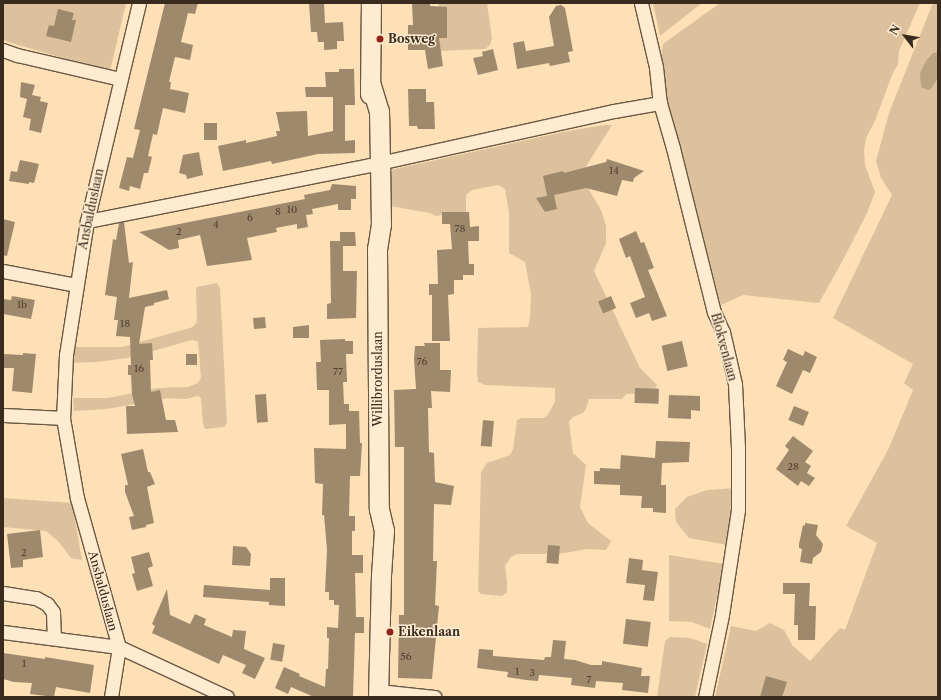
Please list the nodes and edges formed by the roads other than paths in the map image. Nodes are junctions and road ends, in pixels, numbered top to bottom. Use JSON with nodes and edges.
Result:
{"nodes":[{"id":1,"x":139,"y":3,"type":"edge"},
{"id":2,"x":371,"y":3,"type":"edge"},
{"id":3,"x":641,"y":3,"type":"edge"},
{"id":4,"x":3,"y":50,"type":"edge"},
{"id":5,"x":120,"y":80,"type":"junction"},
{"id":6,"x":660,"y":103,"type":"junction"},
{"id":7,"x":375,"y":163,"type":"junction"},
{"id":8,"x":87,"y":222,"type":"junction"},
{"id":9,"x":3,"y":271,"type":"edge"},
{"id":10,"x":76,"y":285,"type":"junction"},
{"id":11,"x":3,"y":415,"type":"edge"},
{"id":12,"x":63,"y":418,"type":"junction"},
{"id":13,"x":3,"y":593,"type":"edge"},
{"id":14,"x":3,"y":632,"type":"edge"},
{"id":15,"x":54,"y":638,"type":"junction"},
{"id":16,"x":119,"y":647,"type":"junction"},
{"id":17,"x":378,"y":694,"type":"edge"},
{"id":18,"x":111,"y":697,"type":"edge"},
{"id":19,"x":227,"y":697,"type":"edge"},
{"id":20,"x":435,"y":697,"type":"edge"},
{"id":21,"x":704,"y":697,"type":"edge"}],
"edges":[{"from":1,"to":5,"type":"street","name":"Ansbalduslaan"},
{"from":2,"to":7,"type":"main road","name":"Willibrorduslaan"},
{"from":3,"to":6,"type":"street","name":"Blokvenlaan"},
{"from":4,"to":5,"type":"street"},
{"from":5,"to":8,"type":"street","name":"Ansbalduslaan"},
{"from":6,"to":7,"type":"street"},
{"from":6,"to":21,"type":"street","name":"Blokvenlaan"},
{"from":7,"to":8,"type":"street"},
{"from":7,"to":17,"type":"main road","name":"Willibrorduslaan"},
{"from":8,"to":10,"type":"street","name":"Ansbalduslaan"},
{"from":9,"to":10,"type":"street"},
{"from":10,"to":12,"type":"street","name":"Ansbalduslaan"},
{"from":11,"to":12,"type":"street"},
{"from":12,"to":16,"type":"street","name":"Ansbalduslaan"},
{"from":13,"to":15,"type":"street"},
{"from":14,"to":15,"type":"street"},
{"from":15,"to":16,"type":"street"},
{"from":16,"to":18,"type":"street"},
{"from":16,"to":19,"type":"street","name":"Ansbalduslaan"},
{"from":17,"to":20,"type":"street"}]}
